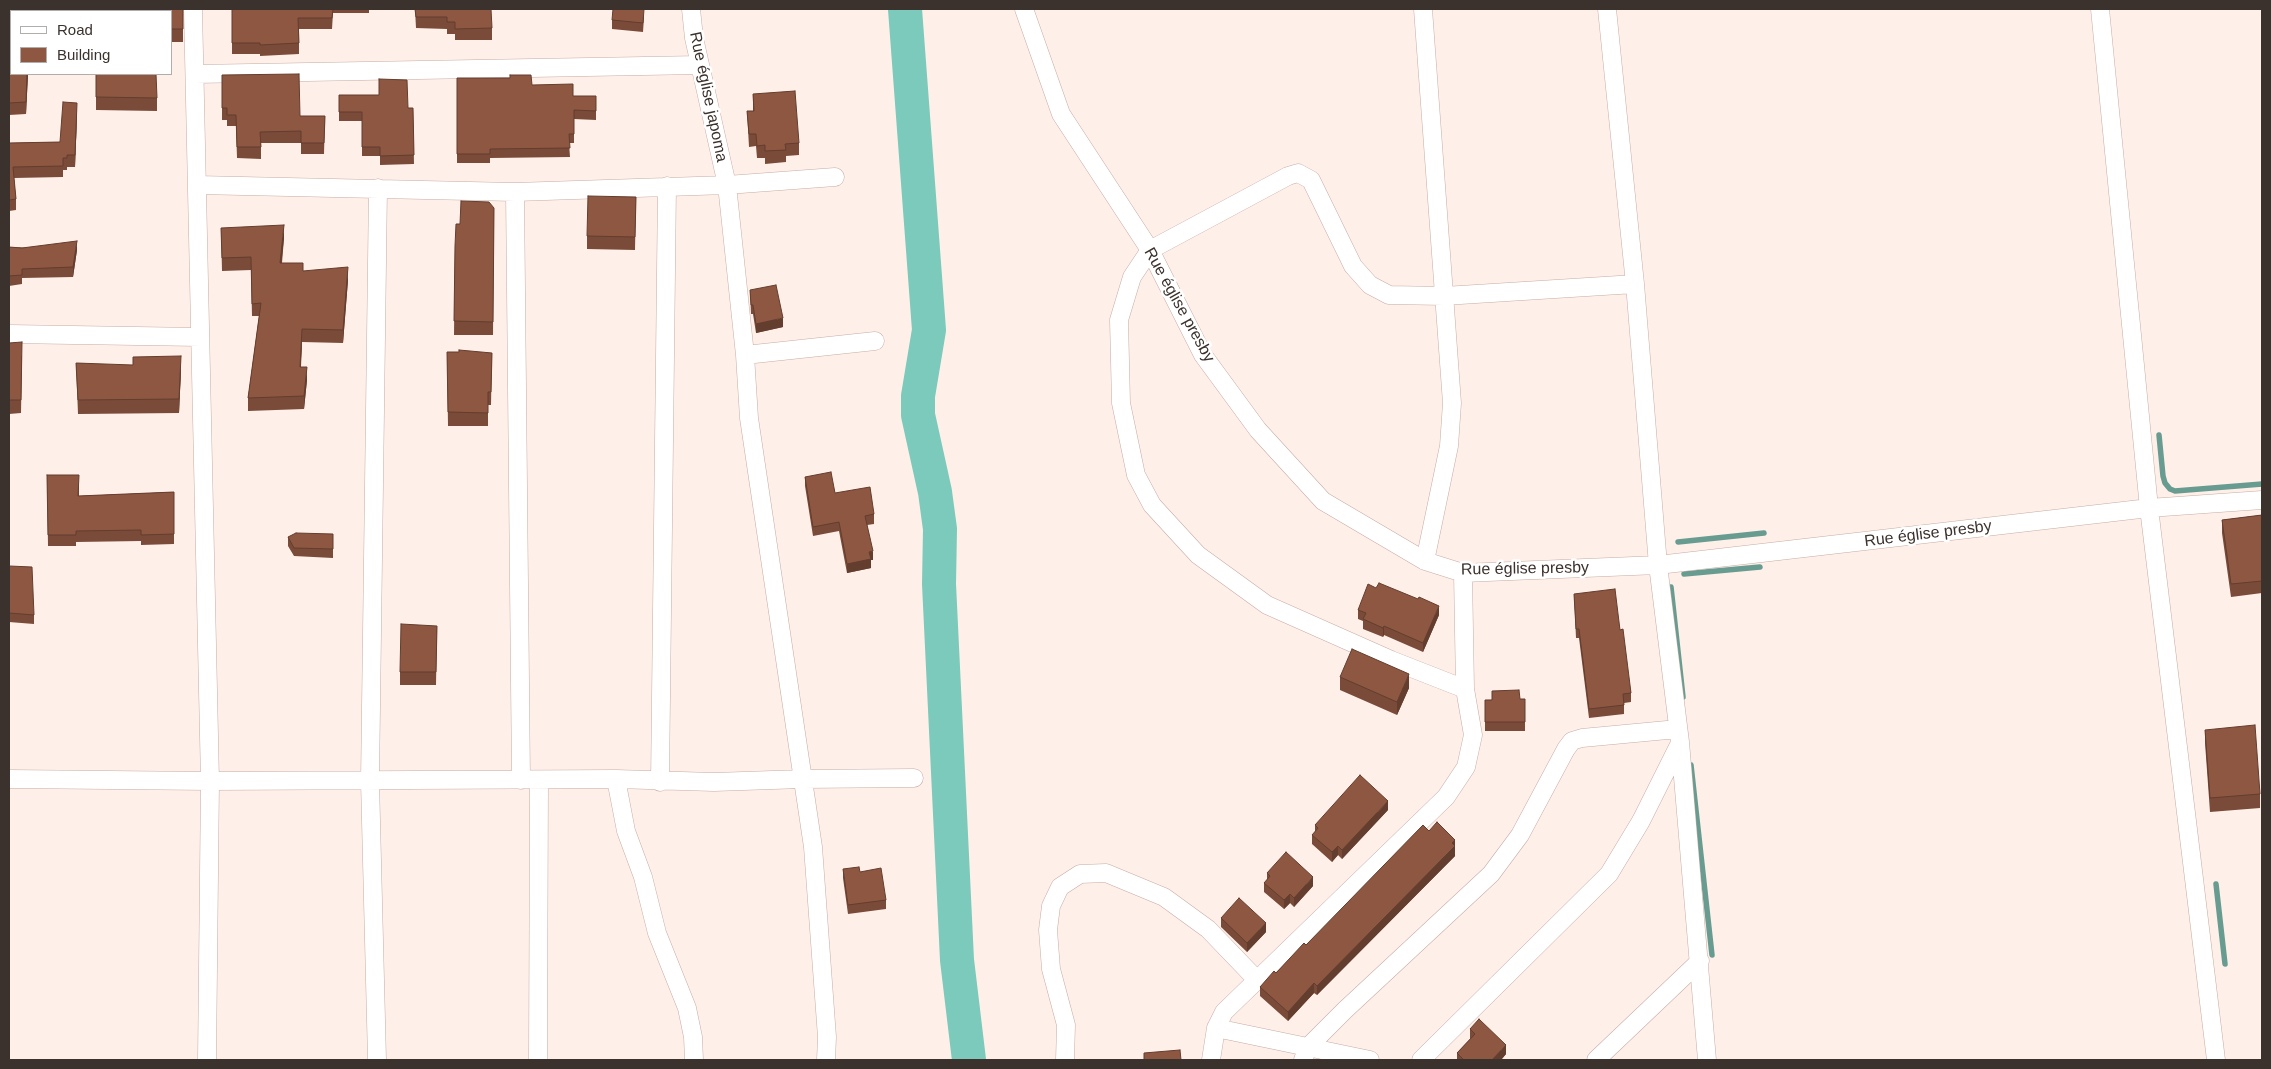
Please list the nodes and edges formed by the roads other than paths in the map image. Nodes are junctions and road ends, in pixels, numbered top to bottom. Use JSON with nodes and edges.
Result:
{"nodes":[{"id":1,"x":193,"y":9,"type":"edge"},
{"id":2,"x":691,"y":9,"type":"edge"},
{"id":3,"x":1024,"y":9,"type":"edge"},
{"id":4,"x":1423,"y":9,"type":"edge"},
{"id":5,"x":1607,"y":9,"type":"edge"},
{"id":6,"x":2100,"y":9,"type":"edge"},
{"id":7,"x":700,"y":64,"type":"junction"},
{"id":8,"x":195,"y":74,"type":"junction"},
{"id":9,"x":835,"y":177,"type":"dead end"},
{"id":10,"x":726,"y":185,"type":"junction"},
{"id":11,"x":197,"y":186,"type":"junction"},
{"id":12,"x":667,"y":186,"type":"junction"},
{"id":13,"x":378,"y":188,"type":"junction"},
{"id":14,"x":515,"y":192,"type":"junction"},
{"id":15,"x":1150,"y":250,"type":"junction"},
{"id":16,"x":1635,"y":284,"type":"junction"},
{"id":17,"x":1444,"y":296,"type":"junction"},
{"id":18,"x":9,"y":334,"type":"edge"},
{"id":19,"x":200,"y":337,"type":"junction"},
{"id":20,"x":874,"y":341,"type":"dead end"},
{"id":21,"x":745,"y":355,"type":"junction"},
{"id":22,"x":2262,"y":500,"type":"edge"},
{"id":23,"x":2149,"y":508,"type":"junction"},
{"id":24,"x":1425,"y":561,"type":"junction"},
{"id":25,"x":1658,"y":565,"type":"junction"},
{"id":26,"x":1463,"y":573,"type":"junction"},
{"id":27,"x":1465,"y":689,"type":"junction"},
{"id":28,"x":1679,"y":736,"type":"junction"},
{"id":29,"x":616,"y":778,"type":"junction"},
{"id":30,"x":914,"y":778,"type":"dead end"},
{"id":31,"x":9,"y":779,"type":"edge"},
{"id":32,"x":802,"y":779,"type":"junction"},
{"id":33,"x":521,"y":780,"type":"junction"},
{"id":34,"x":539,"y":780,"type":"junction"},
{"id":35,"x":210,"y":781,"type":"junction"},
{"id":36,"x":370,"y":781,"type":"junction"},
{"id":37,"x":660,"y":782,"type":"junction"},
{"id":38,"x":1700,"y":961,"type":"junction"},
{"id":39,"x":1257,"y":980,"type":"junction"},
{"id":40,"x":1216,"y":1028,"type":"junction"},
{"id":41,"x":1305,"y":1054,"type":"edge"},
{"id":42,"x":207,"y":1060,"type":"edge"},
{"id":43,"x":377,"y":1060,"type":"edge"},
{"id":44,"x":538,"y":1060,"type":"edge"},
{"id":45,"x":694,"y":1060,"type":"edge"},
{"id":46,"x":826,"y":1060,"type":"edge"},
{"id":47,"x":1065,"y":1060,"type":"edge"},
{"id":48,"x":1210,"y":1060,"type":"edge"},
{"id":49,"x":1370,"y":1060,"type":"edge"},
{"id":50,"x":1421,"y":1060,"type":"edge"},
{"id":51,"x":1596,"y":1060,"type":"edge"},
{"id":52,"x":1707,"y":1060,"type":"edge"},
{"id":53,"x":2216,"y":1060,"type":"edge"}],
"edges":[{"from":1,"to":8,"type":"street"},
{"from":2,"to":7,"type":"street","name":"Rue église japoma"},
{"from":3,"to":15,"type":"street","name":"Rue église presby"},
{"from":4,"to":17,"type":"street"},
{"from":5,"to":16,"type":"street"},
{"from":6,"to":23,"type":"street"},
{"from":7,"to":8,"type":"street"},
{"from":7,"to":10,"type":"street","name":"Rue église japoma"},
{"from":8,"to":11,"type":"street"},
{"from":9,"to":10,"type":"street"},
{"from":10,"to":12,"type":"street"},
{"from":10,"to":21,"type":"street","name":"Rue église japoma"},
{"from":11,"to":13,"type":"street"},
{"from":11,"to":19,"type":"street"},
{"from":12,"to":14,"type":"street"},
{"from":12,"to":37,"type":"street"},
{"from":13,"to":14,"type":"street"},
{"from":13,"to":36,"type":"street"},
{"from":14,"to":33,"type":"street"},
{"from":15,"to":17,"type":"street"},
{"from":15,"to":24,"type":"street","name":"Rue église presby"},
{"from":15,"to":27,"type":"street"},
{"from":16,"to":17,"type":"street"},
{"from":16,"to":25,"type":"street"},
{"from":17,"to":24,"type":"street"},
{"from":18,"to":19,"type":"street"},
{"from":19,"to":35,"type":"street"},
{"from":20,"to":21,"type":"street"},
{"from":21,"to":32,"type":"street","name":"Rue église japoma"},
{"from":22,"to":23,"type":"street","name":"Rue église presby"},
{"from":23,"to":25,"type":"street","name":"Rue église presby"},
{"from":23,"to":53,"type":"street"},
{"from":24,"to":26,"type":"street","name":"Rue église presby"},
{"from":25,"to":26,"type":"street","name":"Rue église presby"},
{"from":25,"to":28,"type":"street"},
{"from":26,"to":27,"type":"street"},
{"from":27,"to":39,"type":"street"},
{"from":28,"to":38,"type":"street"},
{"from":28,"to":41,"type":"street"},
{"from":28,"to":50,"type":"street"},
{"from":29,"to":34,"type":"street"},
{"from":29,"to":37,"type":"street"},
{"from":29,"to":45,"type":"street"},
{"from":30,"to":32,"type":"street"},
{"from":31,"to":35,"type":"street"},
{"from":32,"to":37,"type":"street"},
{"from":32,"to":46,"type":"street","name":"Rue église japoma"},
{"from":33,"to":34,"type":"street"},
{"from":33,"to":36,"type":"street"},
{"from":34,"to":44,"type":"street"},
{"from":35,"to":36,"type":"street"},
{"from":35,"to":42,"type":"street"},
{"from":36,"to":43,"type":"street"},
{"from":38,"to":51,"type":"street"},
{"from":38,"to":52,"type":"street"},
{"from":39,"to":40,"type":"street"},
{"from":39,"to":47,"type":"street"},
{"from":40,"to":41,"type":"street"},
{"from":40,"to":48,"type":"street"},
{"from":41,"to":49,"type":"street"}]}
